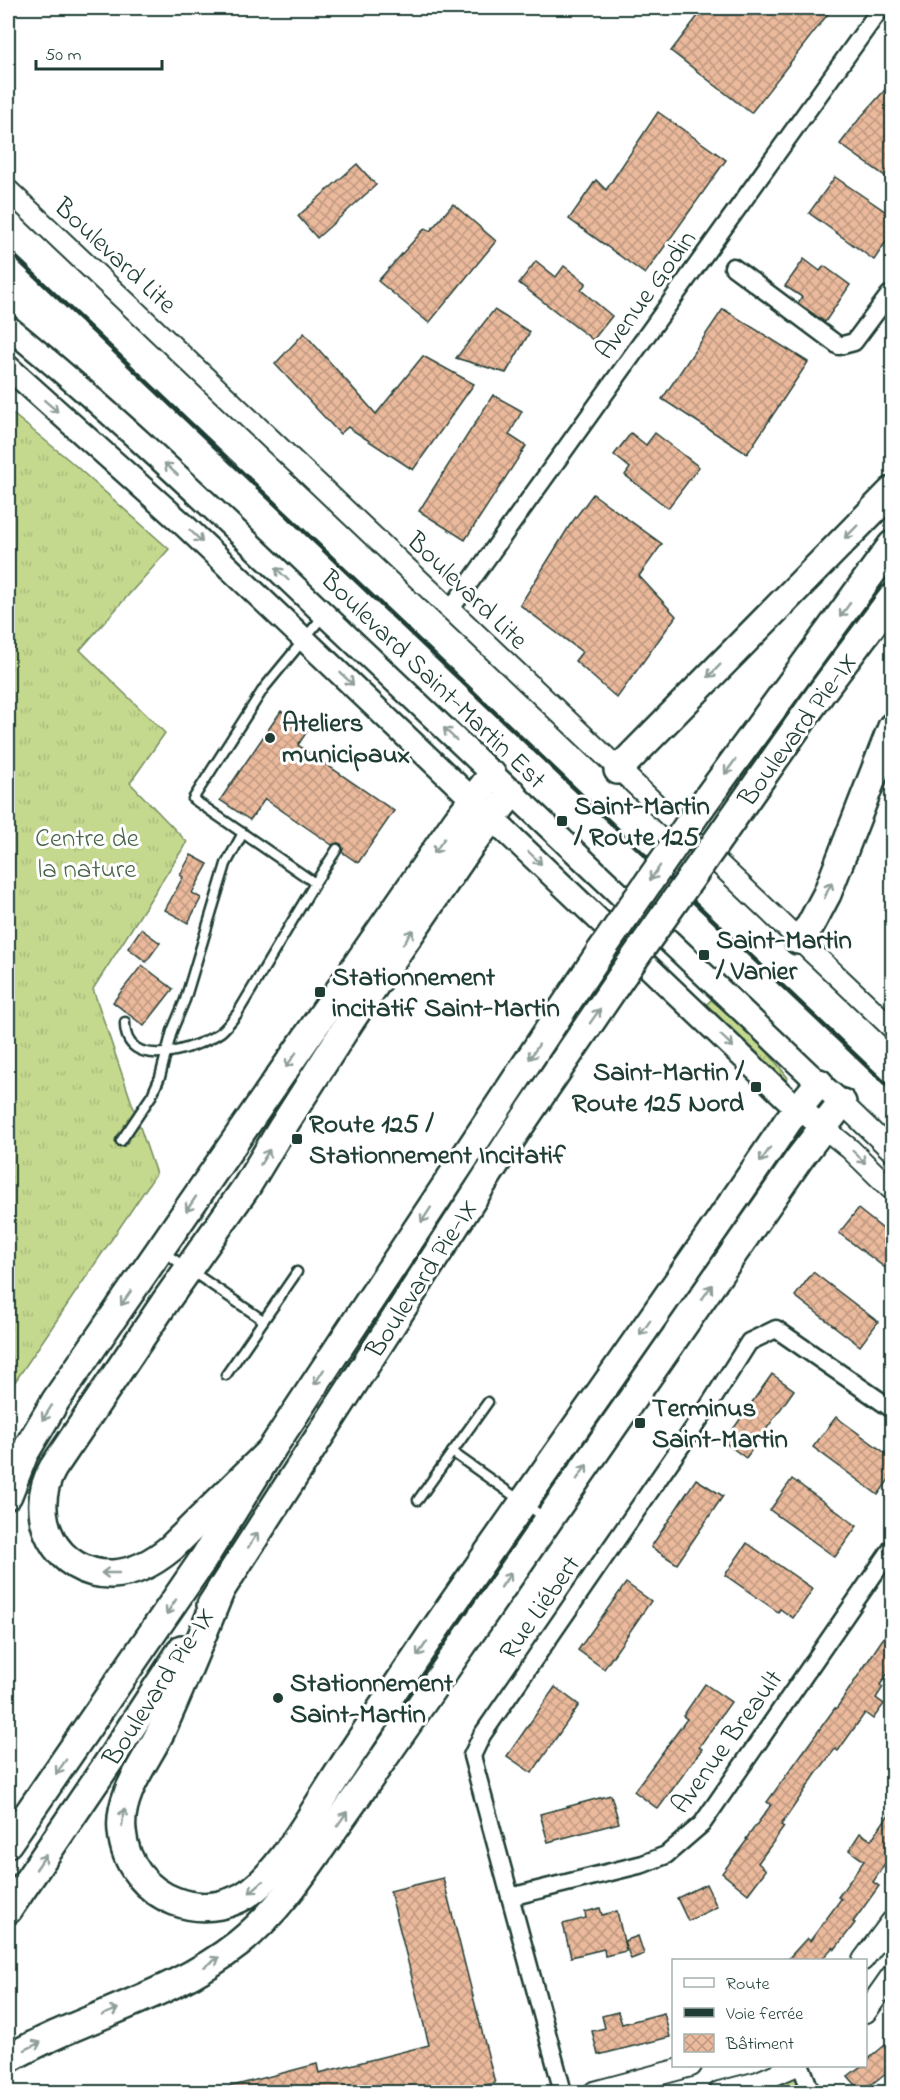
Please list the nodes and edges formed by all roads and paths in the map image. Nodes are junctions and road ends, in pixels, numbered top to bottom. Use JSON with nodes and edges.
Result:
{"nodes":[{"id":1,"x":881,"y":8,"type":"edge"},
{"id":2,"x":8,"y":190,"type":"edge"},
{"id":3,"x":733,"y":267,"type":"dead end"},
{"id":4,"x":889,"y":295,"type":"dead end"},
{"id":5,"x":8,"y":327,"type":"edge"},
{"id":6,"x":8,"y":367,"type":"edge"},
{"id":7,"x":892,"y":491,"type":"edge"},
{"id":8,"x":892,"y":545,"type":"edge"},
{"id":9,"x":892,"y":598,"type":"edge"},
{"id":10,"x":450,"y":610,"type":"junction"},
{"id":11,"x":325,"y":615,"type":"junction"},
{"id":12,"x":304,"y":639,"type":"junction"},
{"id":13,"x":892,"y":728,"type":"edge"},
{"id":14,"x":618,"y":770,"type":"junction"},
{"id":15,"x":492,"y":775,"type":"junction"},
{"id":16,"x":512,"y":793,"type":"junction"},
{"id":17,"x":473,"y":798,"type":"junction"},
{"id":18,"x":493,"y":817,"type":"junction"},
{"id":19,"x":243,"y":834,"type":"junction"},
{"id":20,"x":337,"y":849,"type":"dead end"},
{"id":21,"x":315,"y":883,"type":"junction"},
{"id":22,"x":798,"y":940,"type":"junction"},
{"id":23,"x":125,"y":1022,"type":"dead end"},
{"id":24,"x":892,"y":1028,"type":"edge"},
{"id":25,"x":165,"y":1054,"type":"junction"},
{"id":26,"x":819,"y":1083,"type":"junction"},
{"id":27,"x":842,"y":1103,"type":"junction"},
{"id":28,"x":798,"y":1107,"type":"junction"},
{"id":29,"x":823,"y":1127,"type":"junction"},
{"id":30,"x":121,"y":1142,"type":"dead end"},
{"id":31,"x":892,"y":1151,"type":"edge"},
{"id":32,"x":892,"y":1190,"type":"edge"},
{"id":33,"x":160,"y":1250,"type":"junction"},
{"id":34,"x":188,"y":1269,"type":"junction"},
{"id":35,"x":297,"y":1272,"type":"dead end"},
{"id":36,"x":263,"y":1320,"type":"junction"},
{"id":37,"x":226,"y":1375,"type":"dead end"},
{"id":38,"x":488,"y":1402,"type":"dead end"},
{"id":39,"x":892,"y":1409,"type":"edge"},
{"id":40,"x":271,"y":1450,"type":"junction"},
{"id":41,"x":452,"y":1452,"type":"junction"},
{"id":42,"x":8,"y":1495,"type":"edge"},
{"id":43,"x":418,"y":1500,"type":"dead end"},
{"id":44,"x":524,"y":1502,"type":"junction"},
{"id":45,"x":548,"y":1520,"type":"junction"},
{"id":46,"x":892,"y":1548,"type":"edge"},
{"id":47,"x":221,"y":1589,"type":"junction"},
{"id":48,"x":8,"y":1843,"type":"edge"},
{"id":49,"x":510,"y":1897,"type":"junction"},
{"id":50,"x":8,"y":1910,"type":"edge"},
{"id":51,"x":892,"y":1922,"type":"edge"},
{"id":52,"x":864,"y":1959,"type":"edge"},
{"id":53,"x":892,"y":1975,"type":"edge"},
{"id":54,"x":867,"y":2011,"type":"edge"},
{"id":55,"x":8,"y":2059,"type":"edge"},
{"id":56,"x":687,"y":2067,"type":"edge"},
{"id":57,"x":793,"y":2067,"type":"edge"},
{"id":58,"x":801,"y":2067,"type":"edge"},
{"id":59,"x":563,"y":2092,"type":"edge"},
{"id":60,"x":594,"y":2092,"type":"edge"},
{"id":61,"x":719,"y":2092,"type":"edge"},
{"id":62,"x":811,"y":2092,"type":"edge"}],
"edges":[{"from":1,"to":10,"type":"street","name":"Avenue Godin"},
{"from":2,"to":10,"type":"street","name":"Boulevard Lite"},
{"from":3,"to":4,"type":"street"},
{"from":11,"to":5,"type":"main road","name":"Boulevard Saint-Martin Est","one_way":true},
{"from":6,"to":12,"type":"main road","one_way":true},
{"from":7,"to":14,"type":"highway","one_way":true},
{"from":8,"to":40,"type":"highway","name":"Boulevard Pie-IX","one_way":true,"bridge":true},
{"from":47,"to":9,"type":"highway","name":"Boulevard Pie-IX","one_way":true,"bridge":true},
{"from":10,"to":14,"type":"street","name":"Boulevard Lite"},
{"from":11,"to":12,"type":"lane"},
{"from":15,"to":11,"type":"main road","name":"Boulevard Saint-Martin Est","one_way":true},
{"from":12,"to":17,"type":"main road","one_way":true},
{"from":12,"to":19,"type":"lane"},
{"from":22,"to":13,"type":"highway","one_way":true},
{"from":14,"to":22,"type":"street","name":"Boulevard Lite"},
{"from":15,"to":16,"type":"main road","name":"Boulevard Saint-Martin Est"},
{"from":15,"to":17,"type":"highway"},
{"from":16,"to":18,"type":"highway"},
{"from":16,"to":26,"type":"main road","name":"Boulevard Saint-Martin Est"},
{"from":17,"to":18,"type":"main road"},
{"from":17,"to":33,"type":"highway","one_way":true},
{"from":18,"to":28,"type":"main road","one_way":true},
{"from":34,"to":18,"type":"highway","one_way":true},
{"from":19,"to":21,"type":"lane"},
{"from":19,"to":25,"type":"lane"},
{"from":20,"to":21,"type":"lane"},
{"from":21,"to":25,"type":"lane"},
{"from":22,"to":24,"type":"street","name":"Boulevard Lite"},
{"from":23,"to":25,"type":"lane"},
{"from":25,"to":30,"type":"lane"},
{"from":26,"to":27,"type":"main road","name":"Boulevard Saint-Martin Est"},
{"from":26,"to":28,"type":"highway"},
{"from":27,"to":29,"type":"highway"},
{"from":27,"to":31,"type":"street"},
{"from":28,"to":29,"type":"main road"},
{"from":28,"to":44,"type":"highway","one_way":true},
{"from":29,"to":32,"type":"street","one_way":true},
{"from":45,"to":29,"type":"highway","one_way":true},
{"from":33,"to":34,"type":"lane"},
{"from":33,"to":42,"type":"highway","one_way":true},
{"from":34,"to":36,"type":"lane"},
{"from":40,"to":34,"type":"highway","one_way":true},
{"from":35,"to":36,"type":"lane"},
{"from":36,"to":37,"type":"lane"},
{"from":38,"to":41,"type":"lane"},
{"from":39,"to":49,"type":"street","name":"Rue Liébert"},
{"from":40,"to":48,"type":"highway","name":"Boulevard Pie-IX","one_way":true},
{"from":41,"to":43,"type":"lane"},
{"from":41,"to":44,"type":"lane"},
{"from":44,"to":45,"type":"lane"},
{"from":44,"to":47,"type":"highway","one_way":true},
{"from":55,"to":45,"type":"highway","one_way":true},
{"from":46,"to":49,"type":"street","name":"Avenue Breault"},
{"from":50,"to":47,"type":"highway","name":"Boulevard Pie-IX","one_way":true},
{"from":49,"to":59,"type":"street","name":"Rue Liébert"},
{"from":51,"to":52,"type":"street"},
{"from":53,"to":54,"type":"street"},
{"from":56,"to":60,"type":"street"},
{"from":57,"to":61,"type":"street"},
{"from":58,"to":62,"type":"street"}]}
